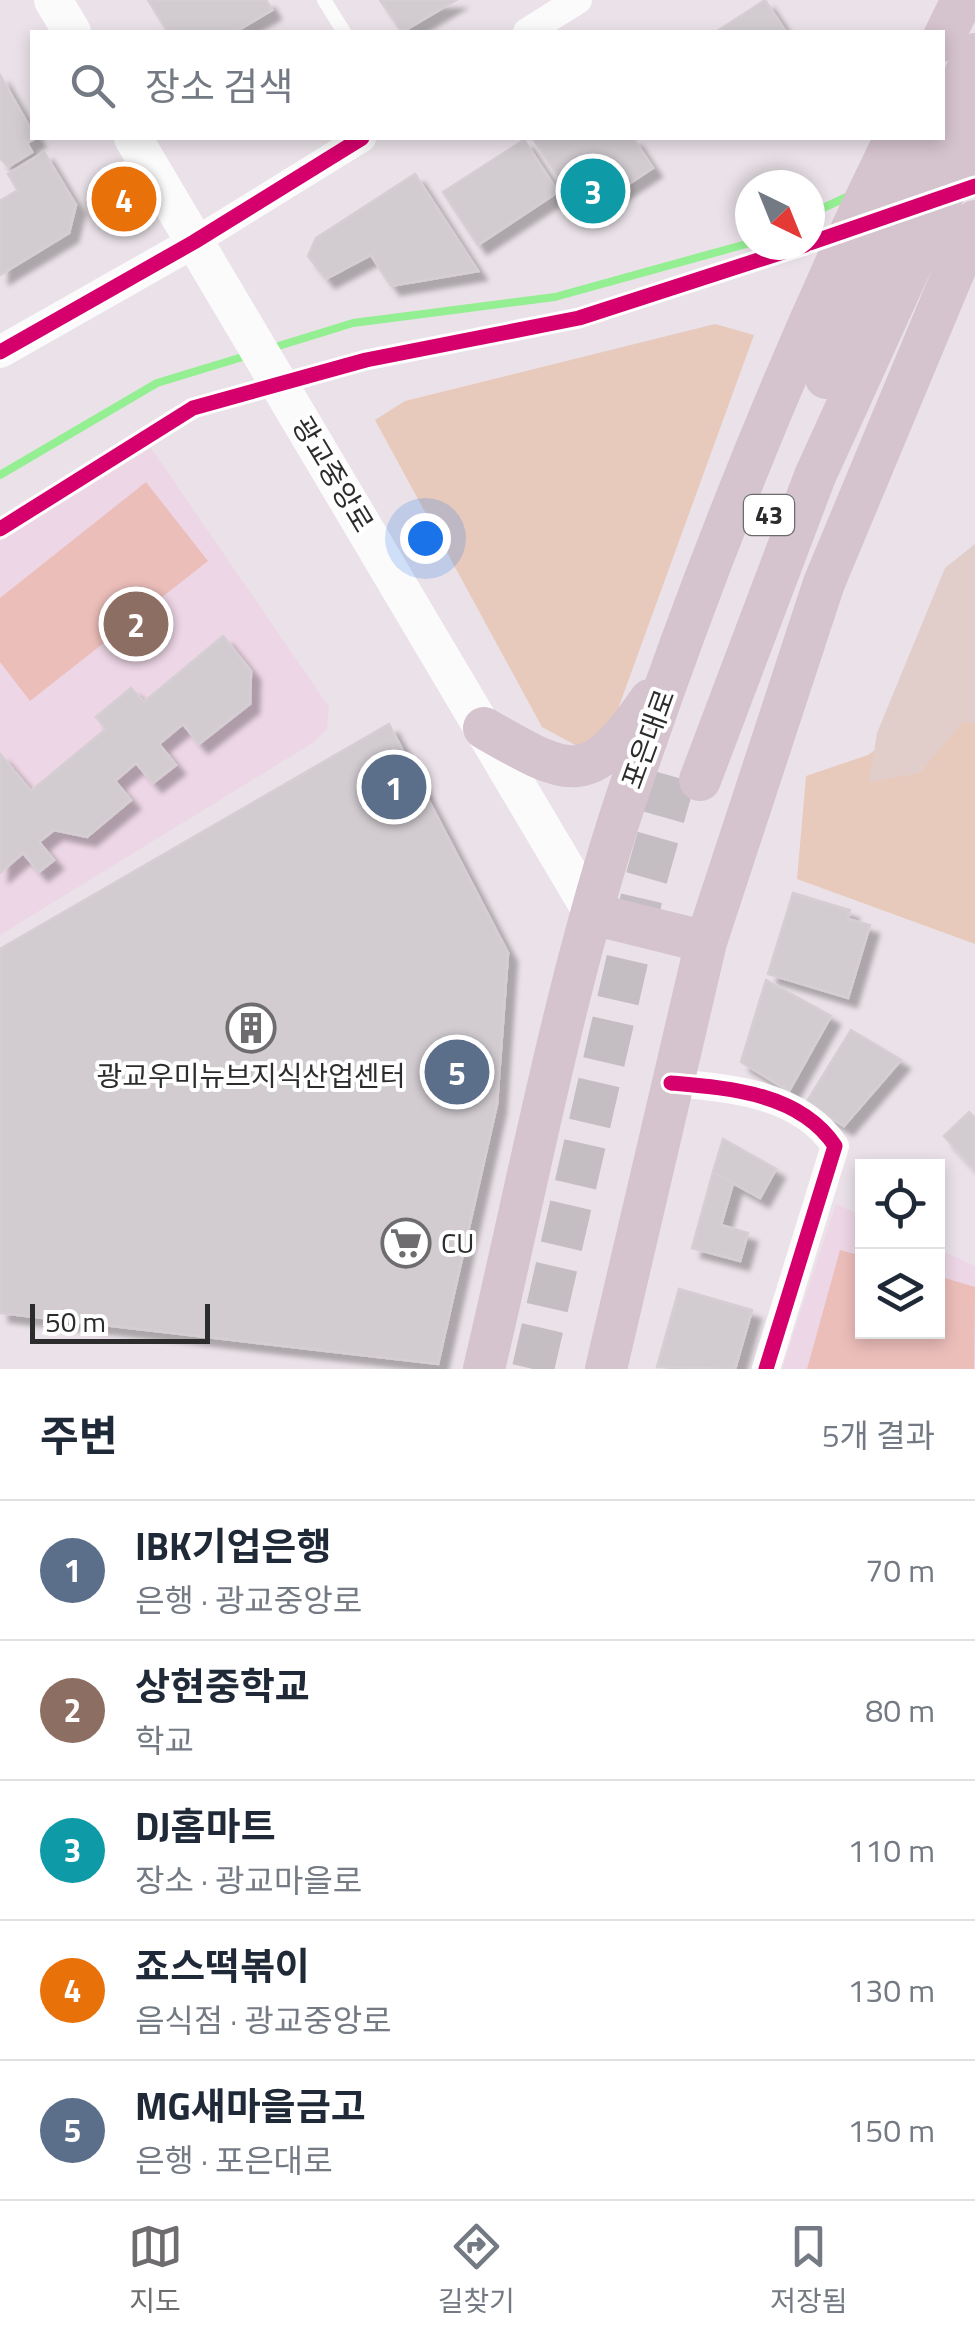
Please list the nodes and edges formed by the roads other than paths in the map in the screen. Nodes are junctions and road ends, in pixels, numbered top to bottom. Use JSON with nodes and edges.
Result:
{"nodes":[{"id":1,"x":53,"y":0,"type":"edge"},
{"id":2,"x":324,"y":0,"type":"edge"},
{"id":3,"x":578,"y":0,"type":"edge"},
{"id":4,"x":962,"y":0,"type":"edge"},
{"id":5,"x":71,"y":30,"type":"edge"},
{"id":6,"x":343,"y":30,"type":"edge"},
{"id":7,"x":530,"y":30,"type":"edge"},
{"id":8,"x":945,"y":34,"type":"edge"},
{"id":9,"x":975,"y":54,"type":"edge"},
{"id":10,"x":950,"y":123,"type":"edge"},
{"id":11,"x":134,"y":140,"type":"edge"},
{"id":12,"x":359,"y":140,"type":"edge"},
{"id":13,"x":895,"y":140,"type":"edge"},
{"id":14,"x":941,"y":140,"type":"edge"},
{"id":15,"x":975,"y":220,"type":"edge"},
{"id":16,"x":194,"y":242,"type":"junction"},
{"id":17,"x":872,"y":266,"type":"junction"},
{"id":18,"x":0,"y":352,"type":"edge"},
{"id":19,"x":676,"y":663,"type":"junction"},
{"id":20,"x":484,"y":728,"type":"junction"},
{"id":21,"x":688,"y":775,"type":"tunnel mouth"},
{"id":22,"x":594,"y":914,"type":"junction"},
{"id":23,"x":706,"y":942,"type":"junction"},
{"id":24,"x":671,"y":1082,"type":"junction"},
{"id":25,"x":484,"y":1369,"type":"edge"},
{"id":26,"x":606,"y":1369,"type":"edge"},
{"id":27,"x":766,"y":1369,"type":"edge"}],
"edges":[{"from":1,"to":5,"type":"main road"},
{"from":2,"to":6,"type":"lane"},
{"from":3,"to":7,"type":"street"},
{"from":4,"to":8,"type":"main road"},
{"from":9,"to":10,"type":"main road","name":"포은대로","number":"43"},
{"from":11,"to":16,"type":"main road","name":"광교중앙로"},
{"from":12,"to":16,"type":"street"},
{"from":13,"to":17,"type":"main road","name":"포은대로"},
{"from":14,"to":17,"type":"main road","name":"포은대로","number":"43"},
{"from":15,"to":23,"type":"main road"},
{"from":16,"to":18,"type":"street"},
{"from":16,"to":20,"type":"main road","name":"광교중앙로"},
{"from":17,"to":19,"type":"main road","name":"포은대로"},
{"from":17,"to":21,"type":"main road","name":"포은대로","number":"43"},
{"from":19,"to":20,"type":"main road"},
{"from":19,"to":22,"type":"main road","name":"포은대로"},
{"from":20,"to":22,"type":"main road","name":"광교중앙로"},
{"from":22,"to":23,"type":"main road"},
{"from":22,"to":25,"type":"main road","name":"포은대로"},
{"from":23,"to":24,"type":"main road"},
{"from":24,"to":26,"type":"main road"},
{"from":24,"to":27,"type":"street"}]}
